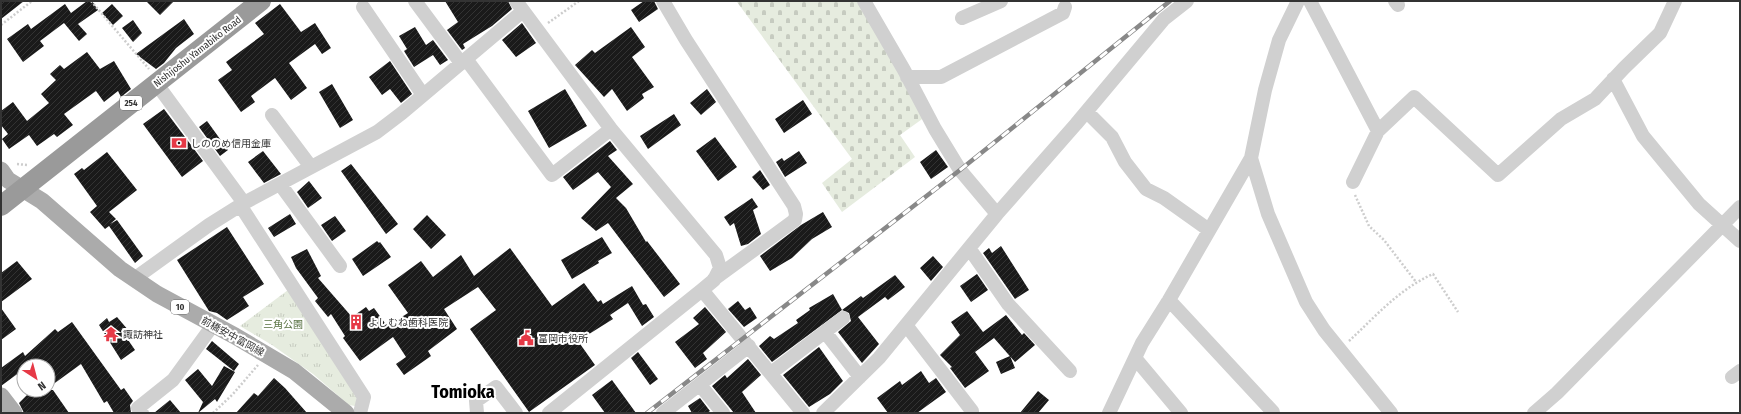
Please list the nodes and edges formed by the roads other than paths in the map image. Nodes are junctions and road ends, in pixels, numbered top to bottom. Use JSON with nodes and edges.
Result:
{"nodes":[{"id":1,"x":261,"y":1,"type":"edge"},
{"id":2,"x":415,"y":1,"type":"edge"},
{"id":3,"x":663,"y":1,"type":"edge"},
{"id":4,"x":864,"y":1,"type":"edge"},
{"id":5,"x":1001,"y":1,"type":"edge"},
{"id":6,"x":1187,"y":1,"type":"edge"},
{"id":7,"x":1298,"y":1,"type":"edge"},
{"id":8,"x":1310,"y":1,"type":"edge"},
{"id":9,"x":1675,"y":1,"type":"edge"},
{"id":10,"x":520,"y":6,"type":"edge"},
{"id":11,"x":363,"y":7,"type":"dead end"},
{"id":12,"x":1065,"y":7,"type":"dead end"},
{"id":13,"x":962,"y":18,"type":"dead end"},
{"id":14,"x":463,"y":61,"type":"junction"},
{"id":15,"x":907,"y":77,"type":"junction"},
{"id":16,"x":1614,"y":79,"type":"junction"},
{"id":17,"x":157,"y":82,"type":"junction"},
{"id":18,"x":423,"y":95,"type":"junction"},
{"id":19,"x":1087,"y":112,"type":"junction"},
{"id":20,"x":272,"y":115,"type":"dead end"},
{"id":21,"x":611,"y":129,"type":"junction"},
{"id":22,"x":1378,"y":131,"type":"junction"},
{"id":23,"x":1251,"y":158,"type":"junction"},
{"id":24,"x":311,"y":167,"type":"junction"},
{"id":25,"x":1,"y":170,"type":"edge"},
{"id":26,"x":1353,"y":182,"type":"road end"},
{"id":27,"x":280,"y":184,"type":"junction"},
{"id":28,"x":23,"y":188,"type":"junction"},
{"id":29,"x":242,"y":204,"type":"junction"},
{"id":30,"x":1,"y":206,"type":"edge"},
{"id":31,"x":1740,"y":207,"type":"edge"},
{"id":32,"x":997,"y":214,"type":"junction"},
{"id":33,"x":1723,"y":226,"type":"junction"},
{"id":34,"x":1209,"y":230,"type":"junction"},
{"id":35,"x":1740,"y":240,"type":"edge"},
{"id":36,"x":969,"y":248,"type":"junction"},
{"id":37,"x":340,"y":266,"type":"dead end"},
{"id":38,"x":134,"y":279,"type":"junction"},
{"id":39,"x":714,"y":280,"type":"junction"},
{"id":40,"x":702,"y":290,"type":"junction"},
{"id":41,"x":1169,"y":300,"type":"junction"},
{"id":42,"x":843,"y":318,"type":"dead end"},
{"id":43,"x":213,"y":325,"type":"junction"},
{"id":44,"x":906,"y":325,"type":"junction"},
{"id":45,"x":825,"y":332,"type":"junction"},
{"id":46,"x":749,"y":346,"type":"junction"},
{"id":47,"x":1135,"y":358,"type":"junction"},
{"id":48,"x":1070,"y":371,"type":"dead end"},
{"id":49,"x":771,"y":373,"type":"junction"},
{"id":50,"x":860,"y":377,"type":"junction"},
{"id":51,"x":700,"y":385,"type":"junction"},
{"id":52,"x":1,"y":396,"type":"edge"},
{"id":53,"x":1542,"y":410,"type":"edge"},
{"id":54,"x":972,"y":411,"type":"dead end"},
{"id":55,"x":1273,"y":412,"type":"edge"},
{"id":56,"x":14,"y":413,"type":"edge"},
{"id":57,"x":142,"y":413,"type":"edge"},
{"id":58,"x":346,"y":413,"type":"edge"},
{"id":59,"x":360,"y":413,"type":"edge"},
{"id":60,"x":477,"y":413,"type":"edge"},
{"id":61,"x":516,"y":413,"type":"edge"},
{"id":62,"x":549,"y":413,"type":"edge"},
{"id":63,"x":663,"y":413,"type":"edge"},
{"id":64,"x":723,"y":413,"type":"edge"},
{"id":65,"x":804,"y":413,"type":"edge"},
{"id":66,"x":823,"y":413,"type":"edge"},
{"id":67,"x":1109,"y":413,"type":"edge"},
{"id":68,"x":1181,"y":413,"type":"edge"},
{"id":69,"x":1391,"y":413,"type":"edge"}],
"edges":[{"from":1,"to":17,"type":"highway","name":"Nishijoshu Yamabiko Road","number":"254"},
{"from":2,"to":14,"type":"street"},
{"from":3,"to":39,"type":"street"},
{"from":4,"to":15,"type":"street"},
{"from":5,"to":13,"type":"street"},
{"from":6,"to":19,"type":"street"},
{"from":7,"to":23,"type":"street"},
{"from":8,"to":22,"type":"street"},
{"from":9,"to":16,"type":"street"},
{"from":10,"to":14,"type":"street"},
{"from":10,"to":21,"type":"street"},
{"from":11,"to":18,"type":"street"},
{"from":12,"to":15,"type":"street"},
{"from":14,"to":18,"type":"street"},
{"from":14,"to":21,"type":"street"},
{"from":15,"to":32,"type":"street"},
{"from":16,"to":22,"type":"street"},
{"from":16,"to":33,"type":"street"},
{"from":17,"to":28,"type":"highway","name":"Nishijoshu Yamabiko Road","number":"254"},
{"from":17,"to":29,"type":"street"},
{"from":18,"to":24,"type":"street"},
{"from":19,"to":32,"type":"street"},
{"from":19,"to":34,"type":"street"},
{"from":20,"to":24,"type":"street"},
{"from":21,"to":39,"type":"street"},
{"from":22,"to":26,"type":"street"},
{"from":23,"to":34,"type":"street"},
{"from":23,"to":69,"type":"street"},
{"from":24,"to":27,"type":"street"},
{"from":25,"to":28,"type":"main road","name":"前橋安中富岡線"},
{"from":27,"to":29,"type":"street"},
{"from":27,"to":37,"type":"street"},
{"from":28,"to":30,"type":"highway","name":"Nishijoshu Yamabiko Road","number":"254"},
{"from":28,"to":38,"type":"main road","name":"前橋安中富岡線","number":"10"},
{"from":29,"to":38,"type":"street"},
{"from":29,"to":59,"type":"street"},
{"from":31,"to":33,"type":"street"},
{"from":32,"to":36,"type":"street"},
{"from":33,"to":35,"type":"street"},
{"from":33,"to":53,"type":"street"},
{"from":34,"to":41,"type":"street"},
{"from":36,"to":44,"type":"street"},
{"from":36,"to":48,"type":"street"},
{"from":38,"to":43,"type":"main road","name":"前橋安中富岡線","number":"10"},
{"from":39,"to":40,"type":"street"},
{"from":40,"to":46,"type":"street"},
{"from":40,"to":62,"type":"street"},
{"from":41,"to":47,"type":"street"},
{"from":41,"to":55,"type":"street"},
{"from":42,"to":45,"type":"street"},
{"from":43,"to":57,"type":"street"},
{"from":43,"to":58,"type":"main road","name":"前橋安中富岡線","number":"10"},
{"from":44,"to":50,"type":"street"},
{"from":44,"to":54,"type":"street"},
{"from":45,"to":49,"type":"street"},
{"from":45,"to":50,"type":"street"},
{"from":46,"to":49,"type":"street"},
{"from":46,"to":51,"type":"street"},
{"from":47,"to":67,"type":"street"},
{"from":47,"to":68,"type":"street"},
{"from":49,"to":65,"type":"street"},
{"from":50,"to":66,"type":"street"},
{"from":51,"to":63,"type":"street"},
{"from":51,"to":64,"type":"street"},
{"from":52,"to":56,"type":"main road"},
{"from":60,"to":61,"type":"street"}]}
